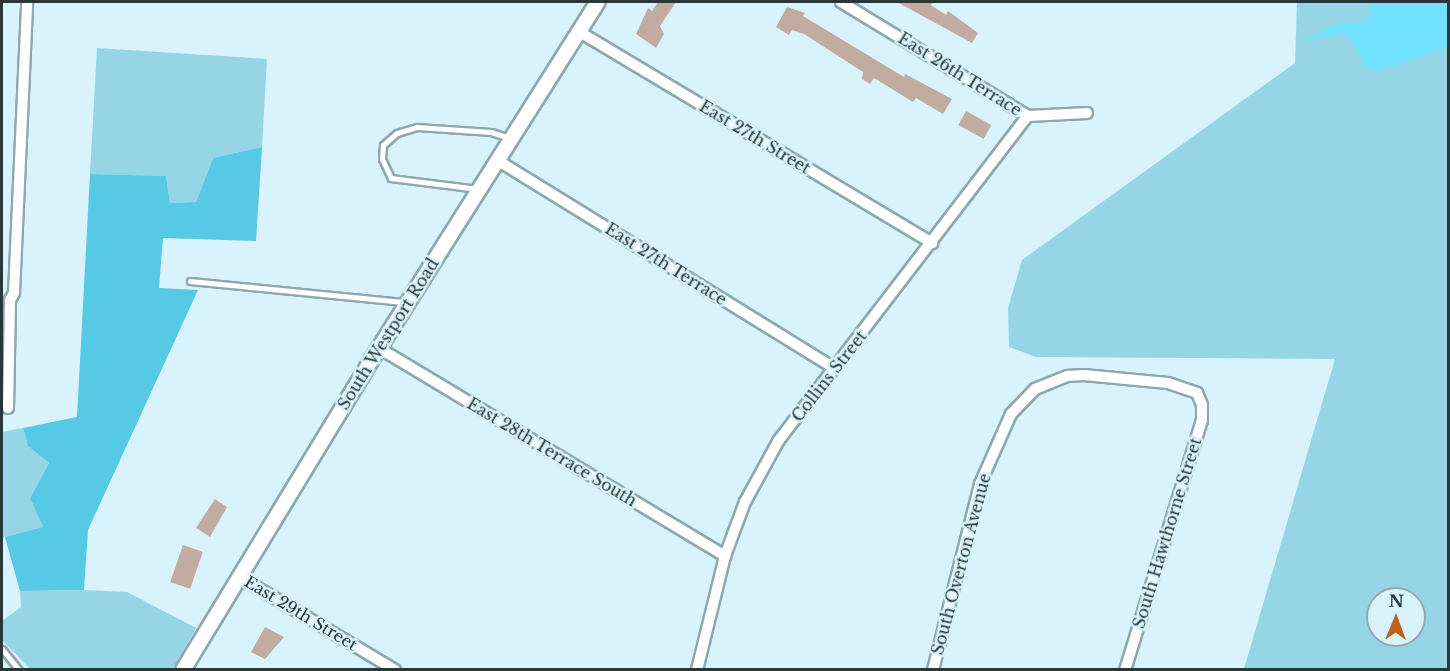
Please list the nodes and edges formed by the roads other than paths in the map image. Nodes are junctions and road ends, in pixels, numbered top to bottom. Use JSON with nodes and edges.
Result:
{"nodes":[{"id":1,"x":27,"y":2,"type":"edge"},
{"id":2,"x":598,"y":2,"type":"edge"},
{"id":3,"x":841,"y":2,"type":"edge"},
{"id":4,"x":578,"y":31,"type":"junction"},
{"id":5,"x":1087,"y":113,"type":"dead end"},
{"id":6,"x":1028,"y":116,"type":"junction"},
{"id":7,"x":510,"y":138,"type":"junction"},
{"id":8,"x":496,"y":160,"type":"junction"},
{"id":9,"x":478,"y":189,"type":"junction"},
{"id":10,"x":932,"y":243,"type":"junction"},
{"id":11,"x":190,"y":281,"type":"dead end"},
{"id":12,"x":408,"y":302,"type":"junction"},
{"id":13,"x":6,"y":303,"type":"edge"},
{"id":14,"x":379,"y":348,"type":"junction"},
{"id":15,"x":835,"y":369,"type":"junction"},
{"id":16,"x":1199,"y":397,"type":"joint"},
{"id":17,"x":8,"y":408,"type":"dead end"},
{"id":18,"x":725,"y":556,"type":"junction"},
{"id":19,"x":238,"y":576,"type":"junction"},
{"id":20,"x":2,"y":649,"type":"edge"},
{"id":21,"x":19,"y":669,"type":"edge"},
{"id":22,"x":183,"y":669,"type":"edge"},
{"id":23,"x":394,"y":669,"type":"edge"},
{"id":24,"x":697,"y":669,"type":"edge"},
{"id":25,"x":933,"y":669,"type":"edge"},
{"id":26,"x":1125,"y":669,"type":"edge"}],
"edges":[{"from":1,"to":13,"type":"street"},
{"from":2,"to":4,"type":"street","name":"South Westport Road"},
{"from":3,"to":6,"type":"street","name":"East 26th Terrace"},
{"from":4,"to":7,"type":"street","name":"South Westport Road"},
{"from":4,"to":10,"type":"street","name":"East 27th Street"},
{"from":5,"to":6,"type":"street","name":"East 26th Terrace"},
{"from":6,"to":10,"type":"street","name":"Collins Street"},
{"from":7,"to":8,"type":"street","name":"South Westport Road"},
{"from":7,"to":9,"type":"lane"},
{"from":8,"to":9,"type":"street","name":"South Westport Road"},
{"from":8,"to":15,"type":"street","name":"East 27th Terrace"},
{"from":9,"to":12,"type":"street","name":"South Westport Road"},
{"from":10,"to":15,"type":"street","name":"Collins Street"},
{"from":11,"to":12,"type":"lane"},
{"from":12,"to":14,"type":"street","name":"South Westport Road"},
{"from":13,"to":17,"type":"street"},
{"from":14,"to":18,"type":"street","name":"East 28th Terrace South"},
{"from":14,"to":19,"type":"street","name":"South Westport Road"},
{"from":15,"to":18,"type":"street","name":"Collins Street"},
{"from":16,"to":25,"type":"street","name":"South Overton Avenue"},
{"from":16,"to":26,"type":"street","name":"South Hawthorne Street"},
{"from":18,"to":24,"type":"street","name":"Collins Street"},
{"from":19,"to":22,"type":"street","name":"South Westport Road"},
{"from":19,"to":23,"type":"street","name":"East 29th Street"},
{"from":20,"to":21,"type":"lane"}]}
